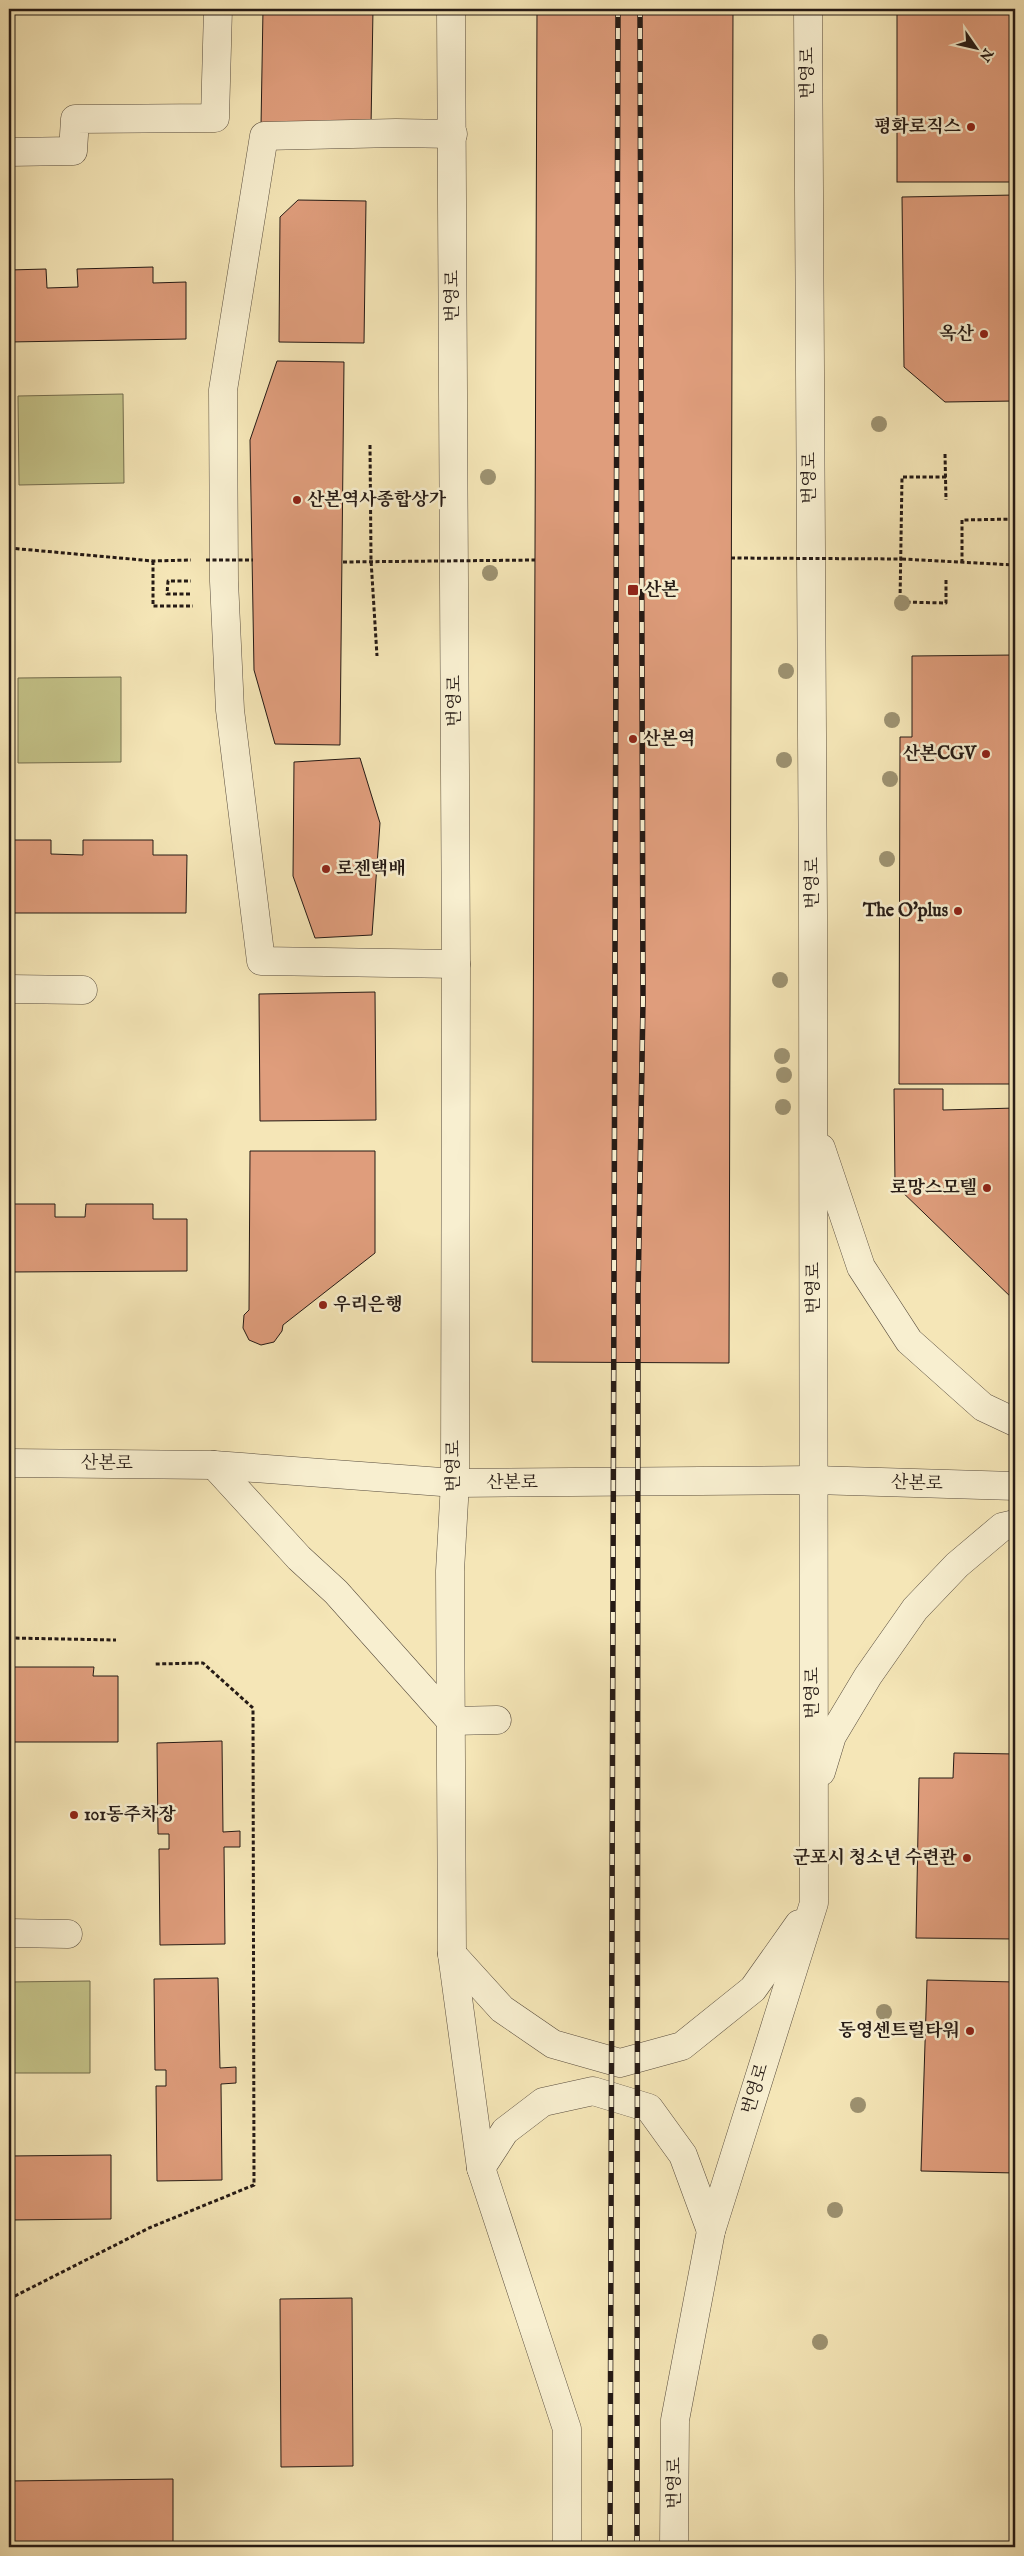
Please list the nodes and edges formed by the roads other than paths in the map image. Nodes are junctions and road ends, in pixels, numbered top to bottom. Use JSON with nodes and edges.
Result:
{"nodes":[{"id":1,"x":218,"y":9,"type":"edge"},
{"id":2,"x":451,"y":9,"type":"edge"},
{"id":3,"x":808,"y":9,"type":"edge"},
{"id":4,"x":452,"y":134,"type":"junction"},
{"id":5,"x":9,"y":152,"type":"edge"},
{"id":6,"x":456,"y":964,"type":"junction"},
{"id":7,"x":9,"y":989,"type":"edge"},
{"id":8,"x":83,"y":990,"type":"dead end"},
{"id":9,"x":814,"y":1125,"type":"junction"},
{"id":10,"x":1015,"y":1422,"type":"edge"},
{"id":11,"x":9,"y":1462,"type":"edge"},
{"id":12,"x":214,"y":1465,"type":"junction"},
{"id":13,"x":814,"y":1480,"type":"junction"},
{"id":14,"x":455,"y":1483,"type":"junction"},
{"id":15,"x":1015,"y":1486,"type":"edge"},
{"id":16,"x":1015,"y":1524,"type":"edge"},
{"id":17,"x":497,"y":1720,"type":"dead end"},
{"id":18,"x":451,"y":1721,"type":"junction"},
{"id":19,"x":813,"y":1800,"type":"junction"},
{"id":20,"x":814,"y":1903,"type":"junction"},
{"id":21,"x":9,"y":1933,"type":"edge"},
{"id":22,"x":68,"y":1934,"type":"dead end"},
{"id":23,"x":452,"y":1954,"type":"junction"},
{"id":24,"x":481,"y":2168,"type":"junction"},
{"id":25,"x":711,"y":2231,"type":"junction"},
{"id":26,"x":567,"y":2547,"type":"edge"},
{"id":27,"x":674,"y":2547,"type":"edge"}],
"edges":[{"from":1,"to":5,"type":"street"},
{"from":2,"to":4,"type":"street","name":"번영로"},
{"from":3,"to":9,"type":"street","name":"번영로"},
{"from":4,"to":6,"type":"street","name":"번영로"},
{"from":4,"to":6,"type":"street"},
{"from":6,"to":14,"type":"street","name":"번영로"},
{"from":7,"to":8,"type":"street"},
{"from":9,"to":10,"type":"street"},
{"from":9,"to":13,"type":"street","name":"번영로"},
{"from":11,"to":12,"type":"street","name":"산본로"},
{"from":12,"to":14,"type":"street","name":"산본로"},
{"from":12,"to":18,"type":"street"},
{"from":13,"to":14,"type":"street","name":"산본로"},
{"from":13,"to":15,"type":"street","name":"산본로"},
{"from":13,"to":19,"type":"street","name":"번영로"},
{"from":14,"to":18,"type":"street","name":"번영로"},
{"from":16,"to":19,"type":"street"},
{"from":17,"to":18,"type":"street"},
{"from":18,"to":23,"type":"street","name":"번영로"},
{"from":19,"to":20,"type":"street","name":"번영로"},
{"from":20,"to":23,"type":"street"},
{"from":20,"to":25,"type":"street","name":"번영로"},
{"from":21,"to":22,"type":"street"},
{"from":23,"to":24,"type":"street","name":"번영로"},
{"from":24,"to":25,"type":"street"},
{"from":24,"to":26,"type":"street","name":"번영로"},
{"from":25,"to":27,"type":"street","name":"번영로"}]}
